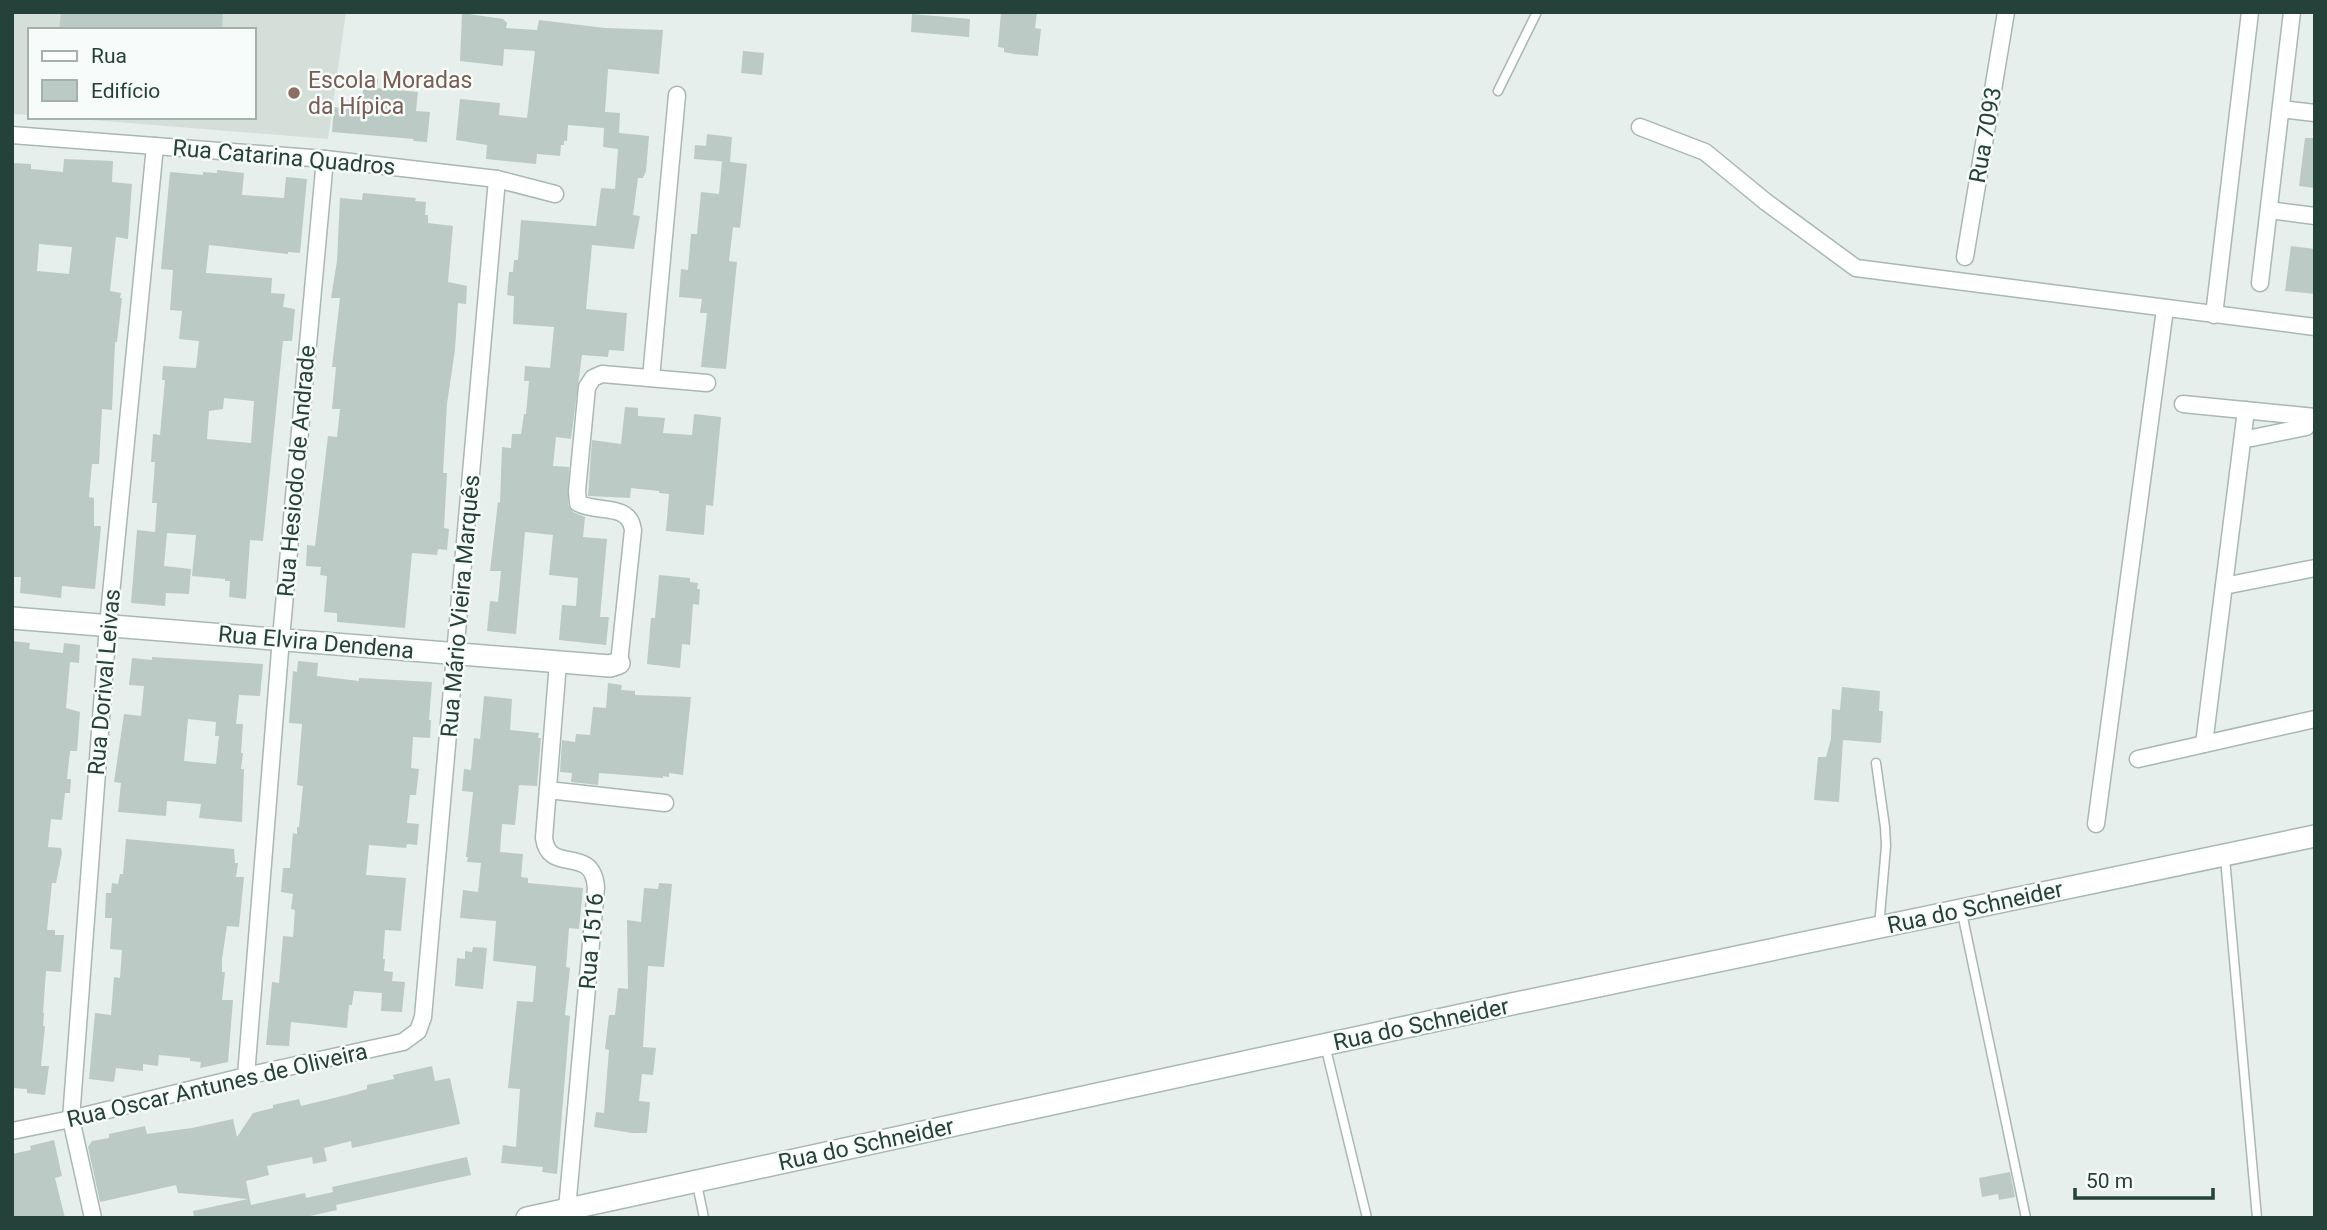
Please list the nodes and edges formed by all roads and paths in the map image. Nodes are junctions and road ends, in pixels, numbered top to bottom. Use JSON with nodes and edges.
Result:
{"nodes":[{"id":1,"x":1537,"y":12,"type":"edge"},
{"id":2,"x":2006,"y":12,"type":"edge"},
{"id":3,"x":2250,"y":12,"type":"edge"},
{"id":4,"x":2292,"y":12,"type":"edge"},
{"id":5,"x":1498,"y":91,"type":"dead end"},
{"id":6,"x":677,"y":95,"type":"dead end"},
{"id":7,"x":2281,"y":108,"type":"junction"},
{"id":8,"x":2315,"y":113,"type":"edge"},
{"id":9,"x":1640,"y":127,"type":"dead end"},
{"id":10,"x":12,"y":135,"type":"edge"},
{"id":11,"x":155,"y":145,"type":"junction"},
{"id":12,"x":325,"y":159,"type":"junction"},
{"id":13,"x":497,"y":179,"type":"junction"},
{"id":14,"x":555,"y":194,"type":"dead end"},
{"id":15,"x":2269,"y":210,"type":"junction"},
{"id":16,"x":2315,"y":216,"type":"edge"},
{"id":17,"x":1965,"y":257,"type":"dead end"},
{"id":18,"x":2260,"y":283,"type":"dead end"},
{"id":19,"x":2165,"y":309,"type":"junction"},
{"id":20,"x":2214,"y":316,"type":"junction"},
{"id":21,"x":2315,"y":327,"type":"edge"},
{"id":22,"x":651,"y":378,"type":"junction"},
{"id":23,"x":708,"y":383,"type":"dead end"},
{"id":24,"x":2183,"y":404,"type":"dead end"},
{"id":25,"x":2246,"y":410,"type":"junction"},
{"id":26,"x":2311,"y":417,"type":"edge"},
{"id":27,"x":2242,"y":437,"type":"junction"},
{"id":28,"x":2315,"y":568,"type":"edge"},
{"id":29,"x":2224,"y":586,"type":"junction"},
{"id":30,"x":12,"y":618,"type":"edge"},
{"id":31,"x":108,"y":625,"type":"junction"},
{"id":32,"x":281,"y":638,"type":"junction"},
{"id":33,"x":456,"y":654,"type":"junction"},
{"id":34,"x":558,"y":662,"type":"junction"},
{"id":35,"x":619,"y":663,"type":"joint"},
{"id":36,"x":2315,"y":719,"type":"edge"},
{"id":37,"x":2204,"y":744,"type":"junction"},
{"id":38,"x":2138,"y":759,"type":"dead end"},
{"id":39,"x":1876,"y":763,"type":"dead end"},
{"id":40,"x":548,"y":790,"type":"junction"},
{"id":41,"x":665,"y":803,"type":"dead end"},
{"id":42,"x":2096,"y":824,"type":"dead end"},
{"id":43,"x":2315,"y":836,"type":"edge"},
{"id":44,"x":2225,"y":855,"type":"junction"},
{"id":45,"x":1962,"y":910,"type":"junction"},
{"id":46,"x":1879,"y":928,"type":"junction"},
{"id":47,"x":418,"y":1031,"type":"joint"},
{"id":48,"x":1325,"y":1045,"type":"junction"},
{"id":49,"x":246,"y":1076,"type":"junction"},
{"id":50,"x":71,"y":1119,"type":"junction"},
{"id":51,"x":12,"y":1130,"type":"edge"},
{"id":52,"x":697,"y":1181,"type":"junction"},
{"id":53,"x":567,"y":1209,"type":"junction"},
{"id":54,"x":93,"y":1218,"type":"edge"},
{"id":55,"x":527,"y":1218,"type":"edge"},
{"id":56,"x":704,"y":1218,"type":"edge"},
{"id":57,"x":1367,"y":1218,"type":"edge"},
{"id":58,"x":2026,"y":1218,"type":"edge"},
{"id":59,"x":2257,"y":1218,"type":"edge"}],
"edges":[{"from":1,"to":5,"type":"lane"},
{"from":2,"to":17,"type":"street","name":"Rua 7093"},
{"from":3,"to":20,"type":"street"},
{"from":4,"to":7,"type":"street"},
{"from":6,"to":22,"type":"street"},
{"from":7,"to":8,"type":"street"},
{"from":7,"to":15,"type":"street"},
{"from":9,"to":19,"type":"street"},
{"from":10,"to":11,"type":"street","name":"Rua Catarina Quadros"},
{"from":11,"to":12,"type":"street","name":"Rua Catarina Quadros"},
{"from":11,"to":31,"type":"street","name":"Rua Dorival Leivas"},
{"from":12,"to":13,"type":"street","name":"Rua Catarina Quadros"},
{"from":12,"to":32,"type":"street","name":"Rua Hesiodo de Andrade"},
{"from":13,"to":14,"type":"street","name":"Rua Catarina Quadros"},
{"from":13,"to":33,"type":"street","name":"Rua Mário Vieira Marquês"},
{"from":15,"to":16,"type":"street"},
{"from":15,"to":18,"type":"street"},
{"from":19,"to":20,"type":"street"},
{"from":19,"to":42,"type":"street"},
{"from":20,"to":21,"type":"street"},
{"from":22,"to":23,"type":"street"},
{"from":22,"to":35,"type":"street"},
{"from":24,"to":25,"type":"street"},
{"from":25,"to":26,"type":"street"},
{"from":25,"to":27,"type":"street"},
{"from":26,"to":27,"type":"street"},
{"from":27,"to":29,"type":"street"},
{"from":28,"to":29,"type":"street"},
{"from":29,"to":37,"type":"street"},
{"from":30,"to":31,"type":"street","name":"Rua Elvira Dendena"},
{"from":31,"to":32,"type":"street","name":"Rua Elvira Dendena"},
{"from":31,"to":50,"type":"street","name":"Rua Dorival Leivas"},
{"from":32,"to":33,"type":"street","name":"Rua Elvira Dendena"},
{"from":32,"to":49,"type":"street","name":"Rua Hesiodo de Andrade"},
{"from":33,"to":34,"type":"street","name":"Rua Elvira Dendena"},
{"from":33,"to":47,"type":"street","name":"Rua Mário Vieira Marquês"},
{"from":34,"to":35,"type":"street","name":"Rua Elvira Dendena"},
{"from":34,"to":40,"type":"street","name":"Rua 1516"},
{"from":36,"to":37,"type":"street"},
{"from":37,"to":38,"type":"street"},
{"from":39,"to":46,"type":"lane"},
{"from":40,"to":41,"type":"street"},
{"from":40,"to":53,"type":"street","name":"Rua 1516"},
{"from":43,"to":44,"type":"street","name":"Rua do Schneider"},
{"from":44,"to":45,"type":"street","name":"Rua do Schneider"},
{"from":44,"to":59,"type":"lane"},
{"from":45,"to":46,"type":"street","name":"Rua do Schneider"},
{"from":45,"to":58,"type":"lane"},
{"from":46,"to":48,"type":"street","name":"Rua do Schneider"},
{"from":47,"to":49,"type":"street","name":"Rua Oscar Antunes de Oliveira"},
{"from":48,"to":52,"type":"street","name":"Rua do Schneider"},
{"from":48,"to":57,"type":"lane"},
{"from":49,"to":50,"type":"street","name":"Rua Oscar Antunes de Oliveira"},
{"from":50,"to":51,"type":"street","name":"Rua Oscar Antunes de Oliveira"},
{"from":50,"to":54,"type":"street","name":"Rua Dorival Leivas"},
{"from":52,"to":53,"type":"street","name":"Rua do Schneider"},
{"from":52,"to":56,"type":"lane"},
{"from":53,"to":55,"type":"street","name":"Rua do Schneider"}]}
